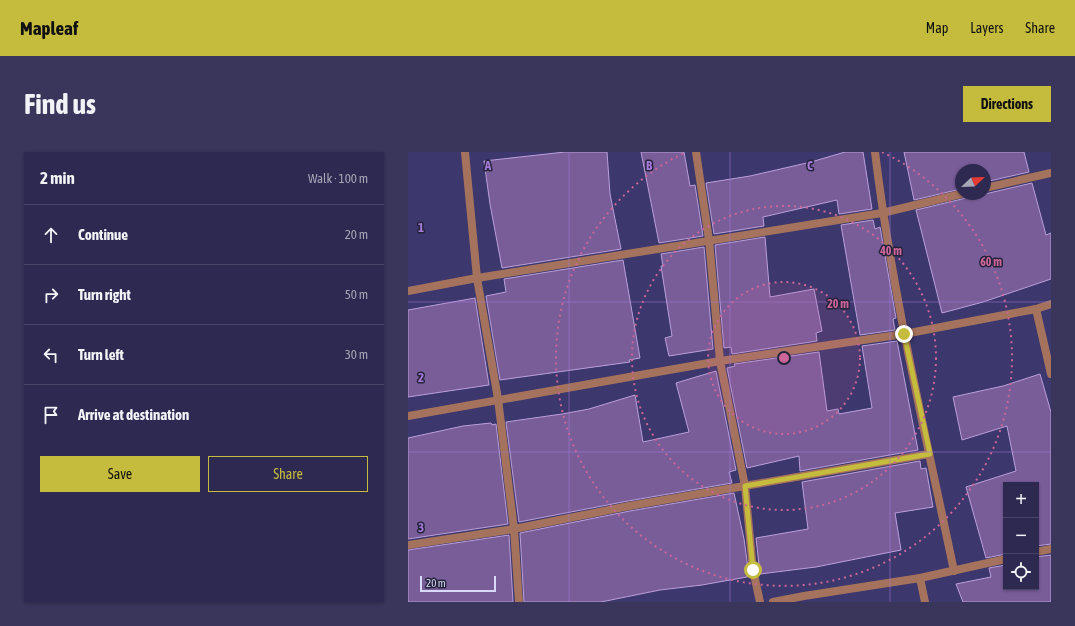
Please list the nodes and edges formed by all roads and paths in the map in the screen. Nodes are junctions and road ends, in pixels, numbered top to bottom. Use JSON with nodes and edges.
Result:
{"nodes":[{"id":1,"x":465,"y":152,"type":"edge"},
{"id":2,"x":696,"y":152,"type":"edge"},
{"id":3,"x":875,"y":152,"type":"edge"},
{"id":4,"x":1051,"y":173,"type":"edge"},
{"id":5,"x":991,"y":187,"type":"edge"},
{"id":6,"x":955,"y":195,"type":"edge"},
{"id":7,"x":882,"y":213,"type":"junction"},
{"id":8,"x":709,"y":240,"type":"junction"},
{"id":9,"x":477,"y":278,"type":"junction"},
{"id":10,"x":408,"y":291,"type":"edge"},
{"id":11,"x":1051,"y":304,"type":"edge"},
{"id":12,"x":1036,"y":309,"type":"junction"},
{"id":13,"x":904,"y":334,"type":"junction"},
{"id":14,"x":720,"y":361,"type":"junction"},
{"id":15,"x":1051,"y":374,"type":"edge"},
{"id":16,"x":498,"y":399,"type":"junction"},
{"id":17,"x":408,"y":416,"type":"edge"},
{"id":18,"x":930,"y":454,"type":"junction"},
{"id":19,"x":745,"y":486,"type":"junction"},
{"id":20,"x":514,"y":529,"type":"junction"},
{"id":21,"x":408,"y":545,"type":"edge"},
{"id":22,"x":1051,"y":548,"type":"edge"},
{"id":23,"x":1039,"y":551,"type":"edge"},
{"id":24,"x":1003,"y":560,"type":"edge"},
{"id":25,"x":954,"y":571,"type":"junction"},
{"id":26,"x":920,"y":578,"type":"junction"},
{"id":27,"x":805,"y":599,"type":"edge"},
{"id":28,"x":519,"y":602,"type":"edge"},
{"id":29,"x":760,"y":602,"type":"edge"},
{"id":30,"x":773,"y":602,"type":"edge"},
{"id":31,"x":925,"y":602,"type":"edge"}],
"edges":[{"from":1,"to":9,"type":"street"},
{"from":2,"to":8,"type":"street"},
{"from":3,"to":7,"type":"street"},
{"from":4,"to":5,"type":"street"},
{"from":6,"to":7,"type":"street"},
{"from":7,"to":8,"type":"street"},
{"from":7,"to":13,"type":"street"},
{"from":8,"to":9,"type":"street"},
{"from":8,"to":14,"type":"street"},
{"from":9,"to":10,"type":"street"},
{"from":9,"to":16,"type":"street"},
{"from":11,"to":12,"type":"street"},
{"from":12,"to":13,"type":"street"},
{"from":12,"to":15,"type":"street"},
{"from":13,"to":14,"type":"street"},
{"from":13,"to":18,"type":"street"},
{"from":14,"to":16,"type":"street"},
{"from":14,"to":19,"type":"street"},
{"from":16,"to":17,"type":"street"},
{"from":16,"to":20,"type":"street"},
{"from":18,"to":19,"type":"street"},
{"from":18,"to":25,"type":"street"},
{"from":19,"to":20,"type":"street"},
{"from":19,"to":29,"type":"street"},
{"from":20,"to":21,"type":"street"},
{"from":20,"to":28,"type":"street"},
{"from":22,"to":23,"type":"street"},
{"from":24,"to":25,"type":"street"},
{"from":25,"to":26,"type":"street"},
{"from":26,"to":27,"type":"street"},
{"from":26,"to":31,"type":"street"},
{"from":27,"to":30,"type":"street"}]}
